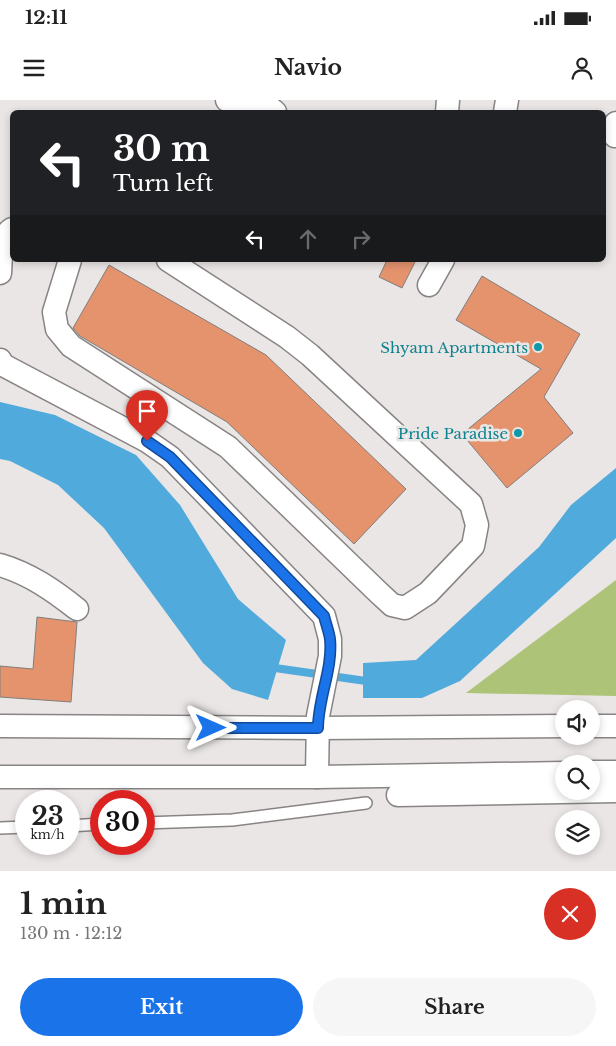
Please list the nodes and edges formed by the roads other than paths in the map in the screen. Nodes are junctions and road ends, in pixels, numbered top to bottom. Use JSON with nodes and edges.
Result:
{"nodes":[{"id":1,"x":227,"y":100,"type":"edge"},
{"id":2,"x":271,"y":106,"type":"edge"},
{"id":3,"x":10,"y":230,"type":"edge"},
{"id":4,"x":69,"y":262,"type":"edge"},
{"id":5,"x":171,"y":262,"type":"edge"},
{"id":6,"x":442,"y":262,"type":"edge"},
{"id":7,"x":0,"y":273,"type":"edge"},
{"id":8,"x":429,"y":285,"type":"dead end"},
{"id":9,"x":0,"y":360,"type":"edge"},
{"id":10,"x":0,"y":565,"type":"edge"},
{"id":11,"x":77,"y":609,"type":"dead end"},
{"id":12,"x":318,"y":722,"type":"junction"},
{"id":13,"x":0,"y":726,"type":"edge"},
{"id":14,"x":555,"y":726,"type":"edge"},
{"id":15,"x":600,"y":726,"type":"edge"},
{"id":16,"x":616,"y":726,"type":"edge"},
{"id":17,"x":600,"y":772,"type":"edge"},
{"id":18,"x":616,"y":772,"type":"edge"},
{"id":19,"x":0,"y":777,"type":"edge"},
{"id":20,"x":318,"y":777,"type":"junction"},
{"id":21,"x":555,"y":781,"type":"edge"},
{"id":22,"x":600,"y":788,"type":"edge"},
{"id":23,"x":616,"y":791,"type":"edge"},
{"id":24,"x":398,"y":796,"type":"dead end"},
{"id":25,"x":366,"y":803,"type":"dead end"},
{"id":26,"x":155,"y":823,"type":"edge"},
{"id":27,"x":15,"y":827,"type":"edge"},
{"id":28,"x":0,"y":828,"type":"edge"}],
"edges":[{"from":1,"to":2,"type":"street"},
{"from":3,"to":7,"type":"street"},
{"from":4,"to":5,"type":"street"},
{"from":6,"to":8,"type":"street"},
{"from":9,"to":12,"type":"street"},
{"from":10,"to":11,"type":"street"},
{"from":12,"to":13,"type":"street"},
{"from":12,"to":14,"type":"street"},
{"from":12,"to":20,"type":"street"},
{"from":15,"to":16,"type":"street"},
{"from":17,"to":18,"type":"street"},
{"from":19,"to":20,"type":"street"},
{"from":20,"to":21,"type":"street"},
{"from":21,"to":24,"type":"street"},
{"from":22,"to":23,"type":"street"},
{"from":25,"to":26,"type":"lane"},
{"from":27,"to":28,"type":"lane"}]}
